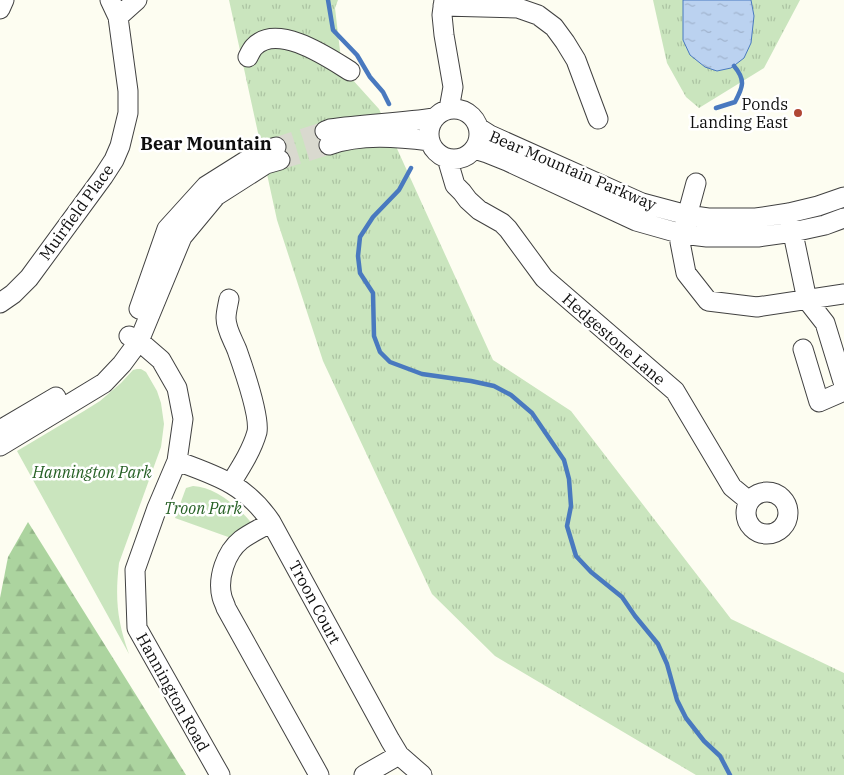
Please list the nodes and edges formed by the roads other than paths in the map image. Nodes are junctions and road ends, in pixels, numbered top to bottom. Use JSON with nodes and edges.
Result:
{"nodes":[{"id":1,"x":4,"y":0,"type":"edge"},
{"id":2,"x":110,"y":0,"type":"edge"},
{"id":3,"x":137,"y":0,"type":"edge"},
{"id":4,"x":443,"y":3,"type":"edge"},
{"id":5,"x":0,"y":10,"type":"edge"},
{"id":6,"x":118,"y":17,"type":"junction"},
{"id":7,"x":248,"y":56,"type":"dead end"},
{"id":8,"x":350,"y":71,"type":"dead end"},
{"id":9,"x":449,"y":113,"type":"junction"},
{"id":10,"x":598,"y":119,"type":"dead end"},
{"id":11,"x":479,"y":128,"type":"junction"},
{"id":12,"x":430,"y":141,"type":"junction"},
{"id":13,"x":278,"y":153,"type":"tunnel mouth"},
{"id":14,"x":461,"y":155,"type":"junction"},
{"id":15,"x":696,"y":183,"type":"dead end"},
{"id":16,"x":844,"y":197,"type":"edge"},
{"id":17,"x":789,"y":213,"type":"junction"},
{"id":18,"x":687,"y":215,"type":"junction"},
{"id":19,"x":844,"y":218,"type":"edge"},
{"id":20,"x":793,"y":232,"type":"junction"},
{"id":21,"x":682,"y":234,"type":"junction"},
{"id":22,"x":844,"y":294,"type":"edge"},
{"id":23,"x":229,"y":299,"type":"dead end"},
{"id":24,"x":807,"y":300,"type":"junction"},
{"id":25,"x":0,"y":303,"type":"edge"},
{"id":26,"x":134,"y":339,"type":"junction"},
{"id":27,"x":803,"y":349,"type":"dead end"},
{"id":28,"x":844,"y":385,"type":"edge"},
{"id":29,"x":844,"y":391,"type":"edge"},
{"id":30,"x":0,"y":430,"type":"edge"},
{"id":31,"x":0,"y":446,"type":"edge"},
{"id":32,"x":177,"y":462,"type":"junction"},
{"id":33,"x":231,"y":483,"type":"junction"},
{"id":34,"x":749,"y":501,"type":"dead end"},
{"id":35,"x":271,"y":522,"type":"junction"},
{"id":36,"x":399,"y":755,"type":"junction"},
{"id":37,"x":220,"y":775,"type":"edge"},
{"id":38,"x":319,"y":775,"type":"edge"},
{"id":39,"x":364,"y":775,"type":"edge"},
{"id":40,"x":422,"y":775,"type":"edge"}],
"edges":[{"from":1,"to":5,"type":"street"},
{"from":2,"to":6,"type":"street","name":"Muirfield Place"},
{"from":3,"to":6,"type":"street"},
{"from":4,"to":9,"type":"street"},
{"from":4,"to":10,"type":"street"},
{"from":6,"to":25,"type":"street","name":"Muirfield Place"},
{"from":7,"to":8,"type":"street"},
{"from":9,"to":11,"type":"street"},
{"from":9,"to":12,"type":"street"},
{"from":9,"to":12,"type":"street"},
{"from":11,"to":14,"type":"street"},
{"from":11,"to":18,"type":"street","name":"Bear Mountain Parkway"},
{"from":12,"to":14,"type":"street"},
{"from":13,"to":26,"type":"street"},
{"from":14,"to":21,"type":"street","name":"Bear Mountain Parkway"},
{"from":14,"to":34,"type":"street","name":"Hedgestone Lane"},
{"from":15,"to":18,"type":"street"},
{"from":16,"to":17,"type":"street","name":"Bear Mountain Parkway"},
{"from":17,"to":18,"type":"street","name":"Bear Mountain Parkway"},
{"from":17,"to":20,"type":"street"},
{"from":18,"to":21,"type":"street"},
{"from":19,"to":20,"type":"street","name":"Bear Mountain Parkway"},
{"from":20,"to":21,"type":"street","name":"Bear Mountain Parkway"},
{"from":20,"to":24,"type":"street"},
{"from":21,"to":24,"type":"street"},
{"from":22,"to":24,"type":"street"},
{"from":23,"to":33,"type":"street"},
{"from":24,"to":28,"type":"street"},
{"from":26,"to":30,"type":"street"},
{"from":26,"to":31,"type":"street"},
{"from":26,"to":32,"type":"street","name":"Hannington Road"},
{"from":27,"to":29,"type":"street"},
{"from":32,"to":33,"type":"street","name":"Troon Court"},
{"from":32,"to":37,"type":"street","name":"Hannington Road"},
{"from":33,"to":35,"type":"street","name":"Troon Court"},
{"from":35,"to":36,"type":"street","name":"Troon Court"},
{"from":35,"to":38,"type":"street"},
{"from":36,"to":39,"type":"street"},
{"from":36,"to":40,"type":"street","name":"Troon Court"}]}
